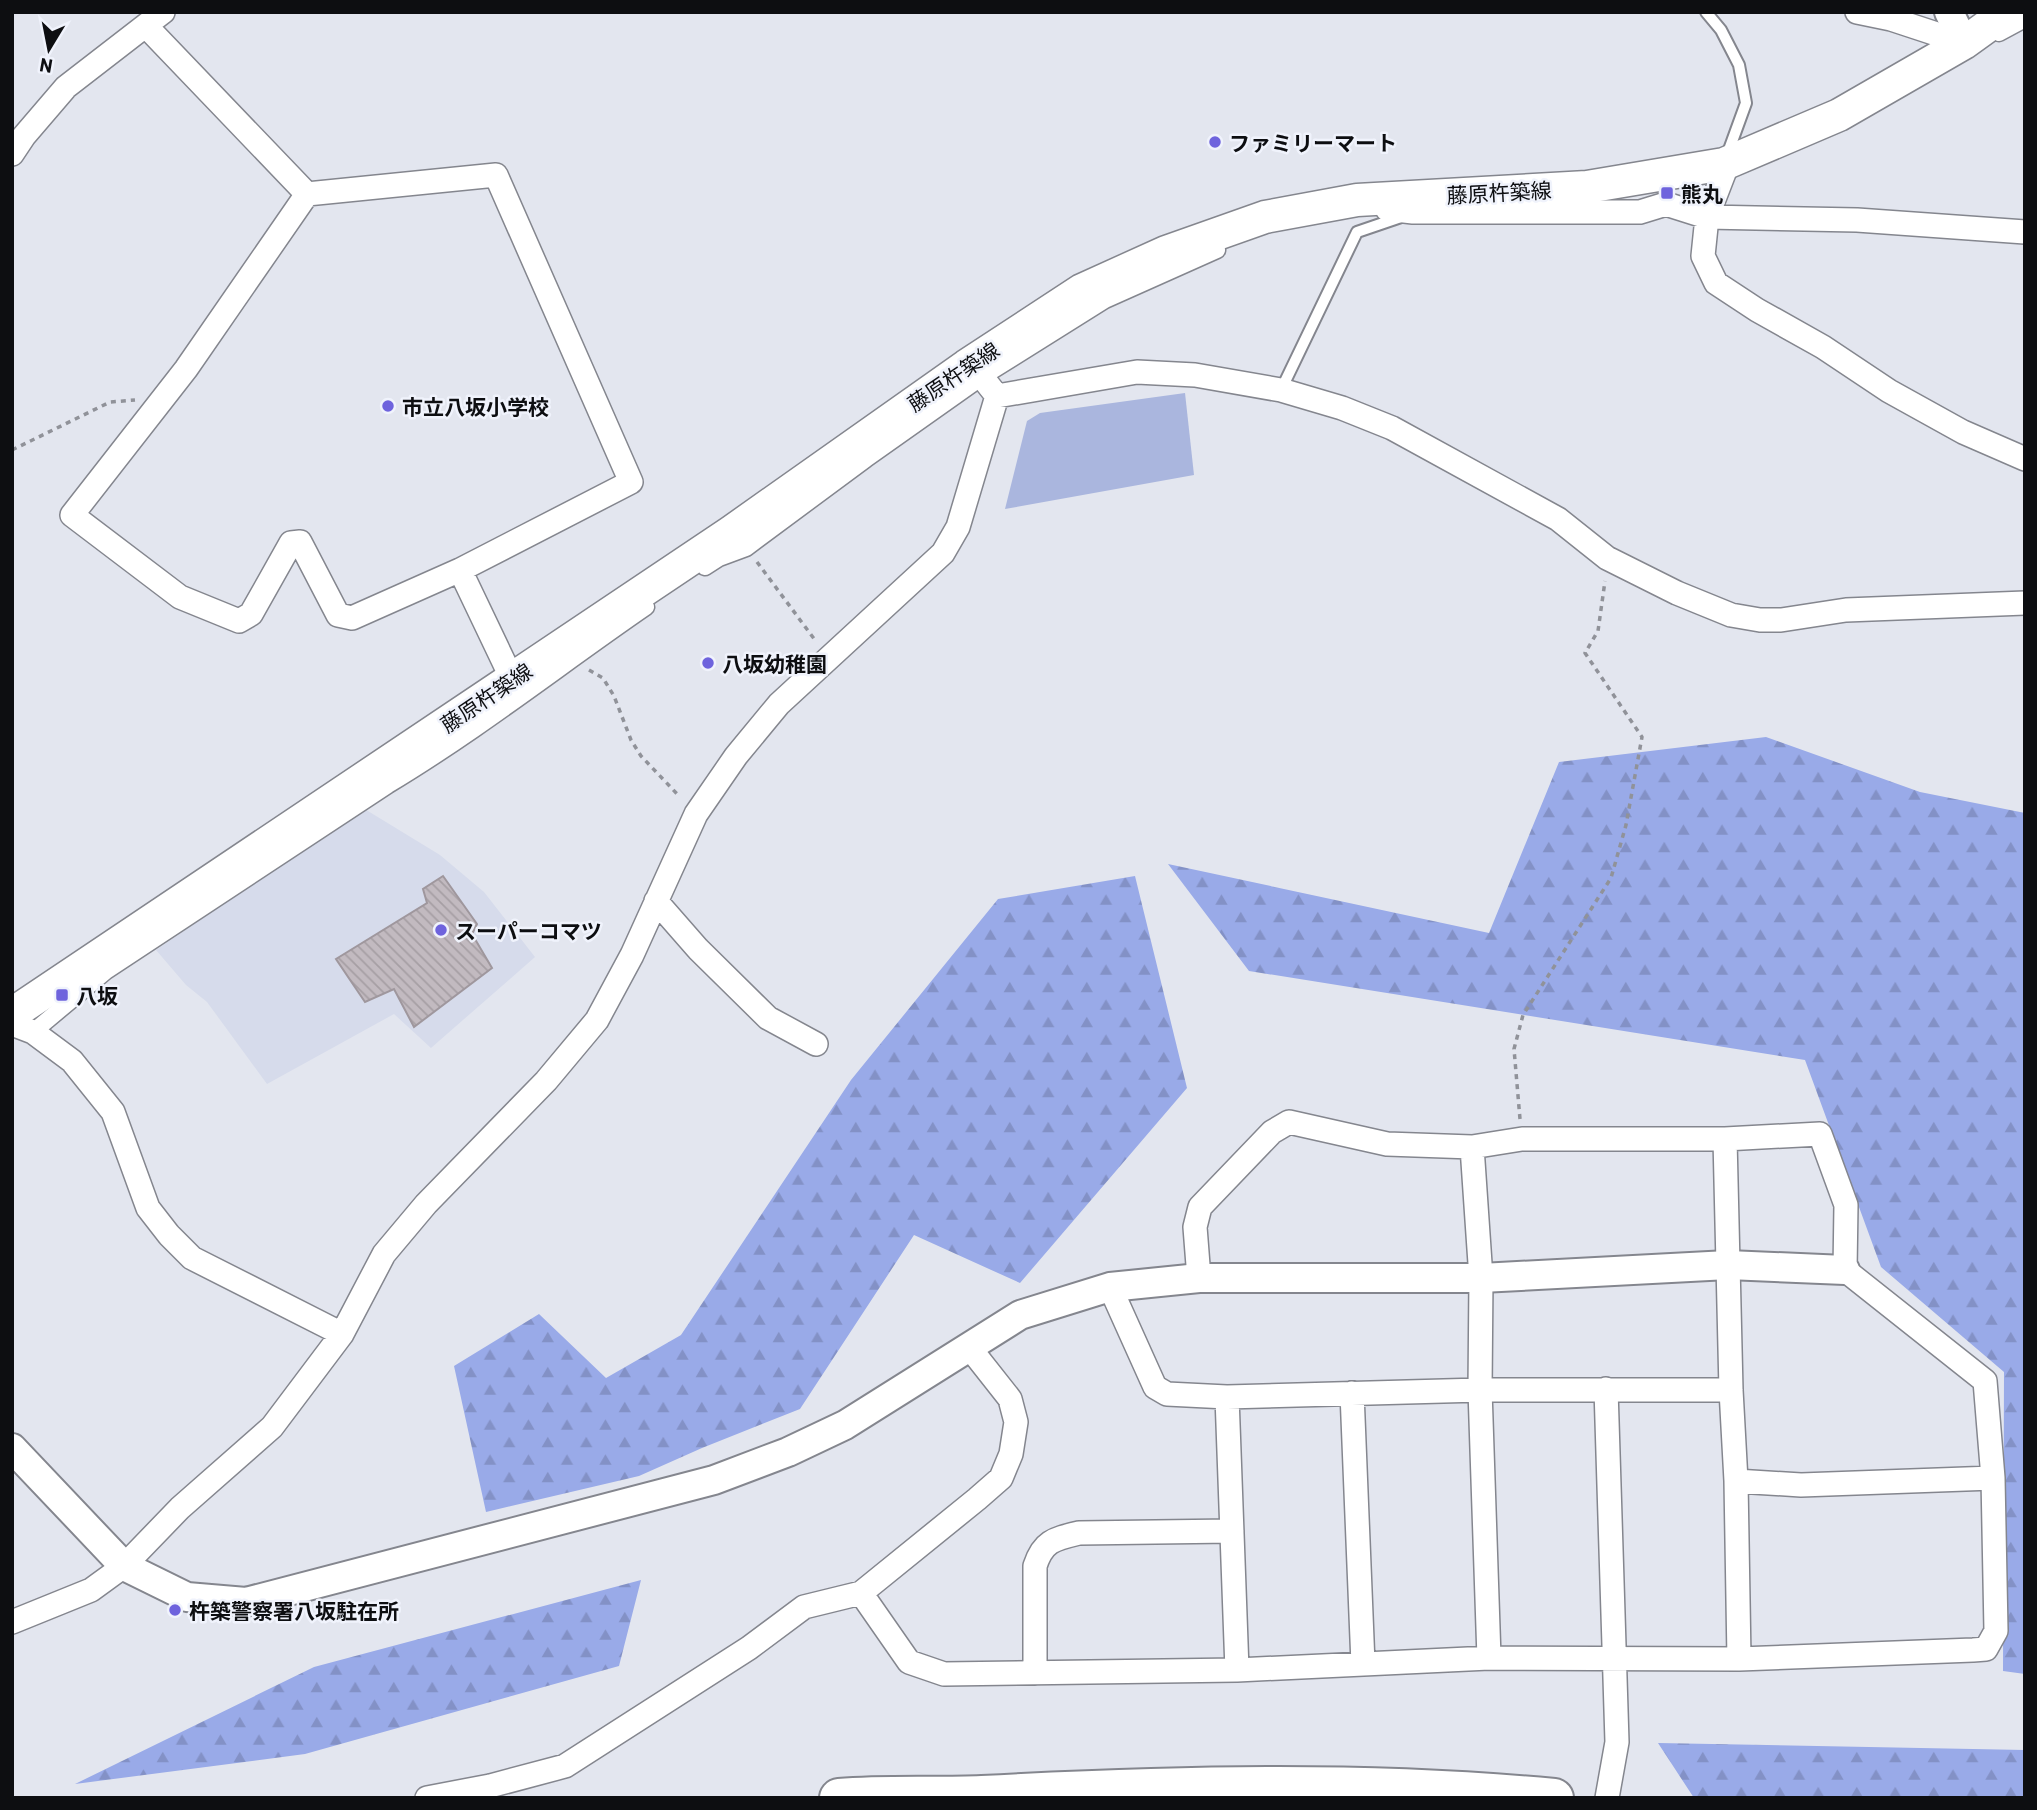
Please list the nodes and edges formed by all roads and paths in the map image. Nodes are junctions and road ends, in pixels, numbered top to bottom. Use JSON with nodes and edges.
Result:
{"nodes":[{"id":1,"x":1706,"y":12,"type":"edge"},
{"id":2,"x":1857,"y":12,"type":"edge"},
{"id":3,"x":1949,"y":12,"type":"edge"},
{"id":4,"x":2007,"y":12,"type":"edge"},
{"id":5,"x":155,"y":19,"type":"edge"},
{"id":6,"x":2025,"y":19,"type":"edge"},
{"id":7,"x":1964,"y":43,"type":"junction"},
{"id":8,"x":12,"y":154,"type":"edge"},
{"id":9,"x":1724,"y":168,"type":"junction"},
{"id":10,"x":307,"y":194,"type":"junction"},
{"id":11,"x":1367,"y":207,"type":"joint"},
{"id":12,"x":1413,"y":212,"type":"junction"},
{"id":13,"x":1707,"y":217,"type":"junction"},
{"id":14,"x":2025,"y":232,"type":"edge"},
{"id":15,"x":974,"y":372,"type":"junction"},
{"id":16,"x":1281,"y":390,"type":"junction"},
{"id":17,"x":997,"y":396,"type":"junction"},
{"id":18,"x":146,"y":399,"type":"dead end"},
{"id":19,"x":12,"y":450,"type":"edge"},
{"id":20,"x":2025,"y":459,"type":"edge"},
{"id":21,"x":746,"y":548,"type":"junction"},
{"id":22,"x":1608,"y":558,"type":"junction"},
{"id":23,"x":460,"y":570,"type":"junction"},
{"id":24,"x":2025,"y":603,"type":"edge"},
{"id":25,"x":828,"y":657,"type":"junction"},
{"id":26,"x":579,"y":669,"type":"dead end"},
{"id":27,"x":512,"y":679,"type":"junction"},
{"id":28,"x":696,"y":814,"type":"junction"},
{"id":29,"x":656,"y":901,"type":"junction"},
{"id":30,"x":19,"y":1023,"type":"edge"},
{"id":31,"x":816,"y":1044,"type":"dead end"},
{"id":32,"x":1522,"y":1139,"type":"junction"},
{"id":33,"x":1725,"y":1139,"type":"junction"},
{"id":34,"x":1472,"y":1147,"type":"junction"},
{"id":35,"x":1728,"y":1265,"type":"junction"},
{"id":36,"x":1845,"y":1270,"type":"junction"},
{"id":37,"x":1199,"y":1278,"type":"junction"},
{"id":38,"x":1481,"y":1278,"type":"junction"},
{"id":39,"x":1110,"y":1287,"type":"junction"},
{"id":40,"x":342,"y":1334,"type":"junction"},
{"id":41,"x":970,"y":1347,"type":"junction"},
{"id":42,"x":1480,"y":1390,"type":"junction"},
{"id":43,"x":1605,"y":1390,"type":"junction"},
{"id":44,"x":1731,"y":1390,"type":"junction"},
{"id":45,"x":1352,"y":1393,"type":"junction"},
{"id":46,"x":1227,"y":1397,"type":"junction"},
{"id":47,"x":12,"y":1448,"type":"edge"},
{"id":48,"x":1993,"y":1478,"type":"junction"},
{"id":49,"x":1736,"y":1481,"type":"junction"},
{"id":50,"x":1232,"y":1531,"type":"junction"},
{"id":51,"x":124,"y":1566,"type":"junction"},
{"id":52,"x":861,"y":1593,"type":"junction"},
{"id":53,"x":12,"y":1622,"type":"edge"},
{"id":54,"x":1489,"y":1658,"type":"junction"},
{"id":55,"x":1616,"y":1660,"type":"junction"},
{"id":56,"x":1739,"y":1660,"type":"junction"},
{"id":57,"x":1363,"y":1664,"type":"junction"},
{"id":58,"x":1237,"y":1670,"type":"junction"},
{"id":59,"x":1035,"y":1673,"type":"junction"},
{"id":60,"x":427,"y":1798,"type":"edge"},
{"id":61,"x":839,"y":1798,"type":"edge"},
{"id":62,"x":1553,"y":1798,"type":"edge"},
{"id":63,"x":1608,"y":1798,"type":"edge"}],
"edges":[{"from":1,"to":9,"type":"lane"},
{"from":2,"to":7,"type":"street"},
{"from":3,"to":7,"type":"street"},
{"from":4,"to":7,"type":"main road","name":"藤原杵築線"},
{"from":5,"to":8,"type":"street"},
{"from":5,"to":10,"type":"street"},
{"from":6,"to":9,"type":"street"},
{"from":7,"to":9,"type":"main road","name":"藤原杵築線"},
{"from":9,"to":13,"type":"street"},
{"from":9,"to":15,"type":"main road","name":"藤原杵築線"},
{"from":10,"to":23,"type":"street"},
{"from":10,"to":23,"type":"street"},
{"from":11,"to":12,"type":"street"},
{"from":11,"to":15,"type":"street"},
{"from":12,"to":13,"type":"street"},
{"from":12,"to":16,"type":"lane"},
{"from":13,"to":14,"type":"street"},
{"from":13,"to":20,"type":"street"},
{"from":15,"to":17,"type":"street"},
{"from":15,"to":21,"type":"street"},
{"from":15,"to":27,"type":"main road","name":"藤原杵築線"},
{"from":16,"to":17,"type":"street"},
{"from":16,"to":22,"type":"street"},
{"from":17,"to":25,"type":"street"},
{"from":18,"to":19,"type":"path"},
{"from":21,"to":25,"type":"path"},
{"from":21,"to":30,"type":"street"},
{"from":22,"to":24,"type":"street"},
{"from":22,"to":32,"type":"path"},
{"from":23,"to":27,"type":"street"},
{"from":25,"to":28,"type":"street"},
{"from":26,"to":28,"type":"path"},
{"from":27,"to":30,"type":"main road","name":"藤原杵築線"},
{"from":28,"to":29,"type":"street"},
{"from":29,"to":31,"type":"street"},
{"from":29,"to":40,"type":"street"},
{"from":30,"to":40,"type":"street"},
{"from":32,"to":33,"type":"street"},
{"from":32,"to":34,"type":"street"},
{"from":33,"to":35,"type":"street"},
{"from":33,"to":36,"type":"street"},
{"from":34,"to":37,"type":"street"},
{"from":34,"to":38,"type":"street"},
{"from":35,"to":36,"type":"street"},
{"from":35,"to":38,"type":"street"},
{"from":35,"to":44,"type":"street"},
{"from":36,"to":48,"type":"street"},
{"from":37,"to":38,"type":"street"},
{"from":37,"to":39,"type":"street"},
{"from":38,"to":42,"type":"street"},
{"from":39,"to":41,"type":"street"},
{"from":39,"to":46,"type":"street"},
{"from":40,"to":51,"type":"street"},
{"from":41,"to":51,"type":"street"},
{"from":41,"to":52,"type":"street"},
{"from":42,"to":43,"type":"street"},
{"from":42,"to":45,"type":"street"},
{"from":42,"to":54,"type":"street"},
{"from":43,"to":44,"type":"street"},
{"from":43,"to":55,"type":"street"},
{"from":44,"to":49,"type":"street"},
{"from":45,"to":46,"type":"street"},
{"from":45,"to":57,"type":"street"},
{"from":46,"to":50,"type":"street"},
{"from":47,"to":51,"type":"street"},
{"from":48,"to":49,"type":"street"},
{"from":48,"to":56,"type":"street"},
{"from":49,"to":56,"type":"street"},
{"from":50,"to":58,"type":"street"},
{"from":50,"to":59,"type":"street"},
{"from":51,"to":53,"type":"street"},
{"from":52,"to":59,"type":"street"},
{"from":52,"to":60,"type":"street"},
{"from":54,"to":55,"type":"street"},
{"from":54,"to":57,"type":"street"},
{"from":55,"to":56,"type":"street"},
{"from":55,"to":63,"type":"street"},
{"from":57,"to":58,"type":"street"},
{"from":58,"to":59,"type":"street"},
{"from":61,"to":62,"type":"highway"}]}
